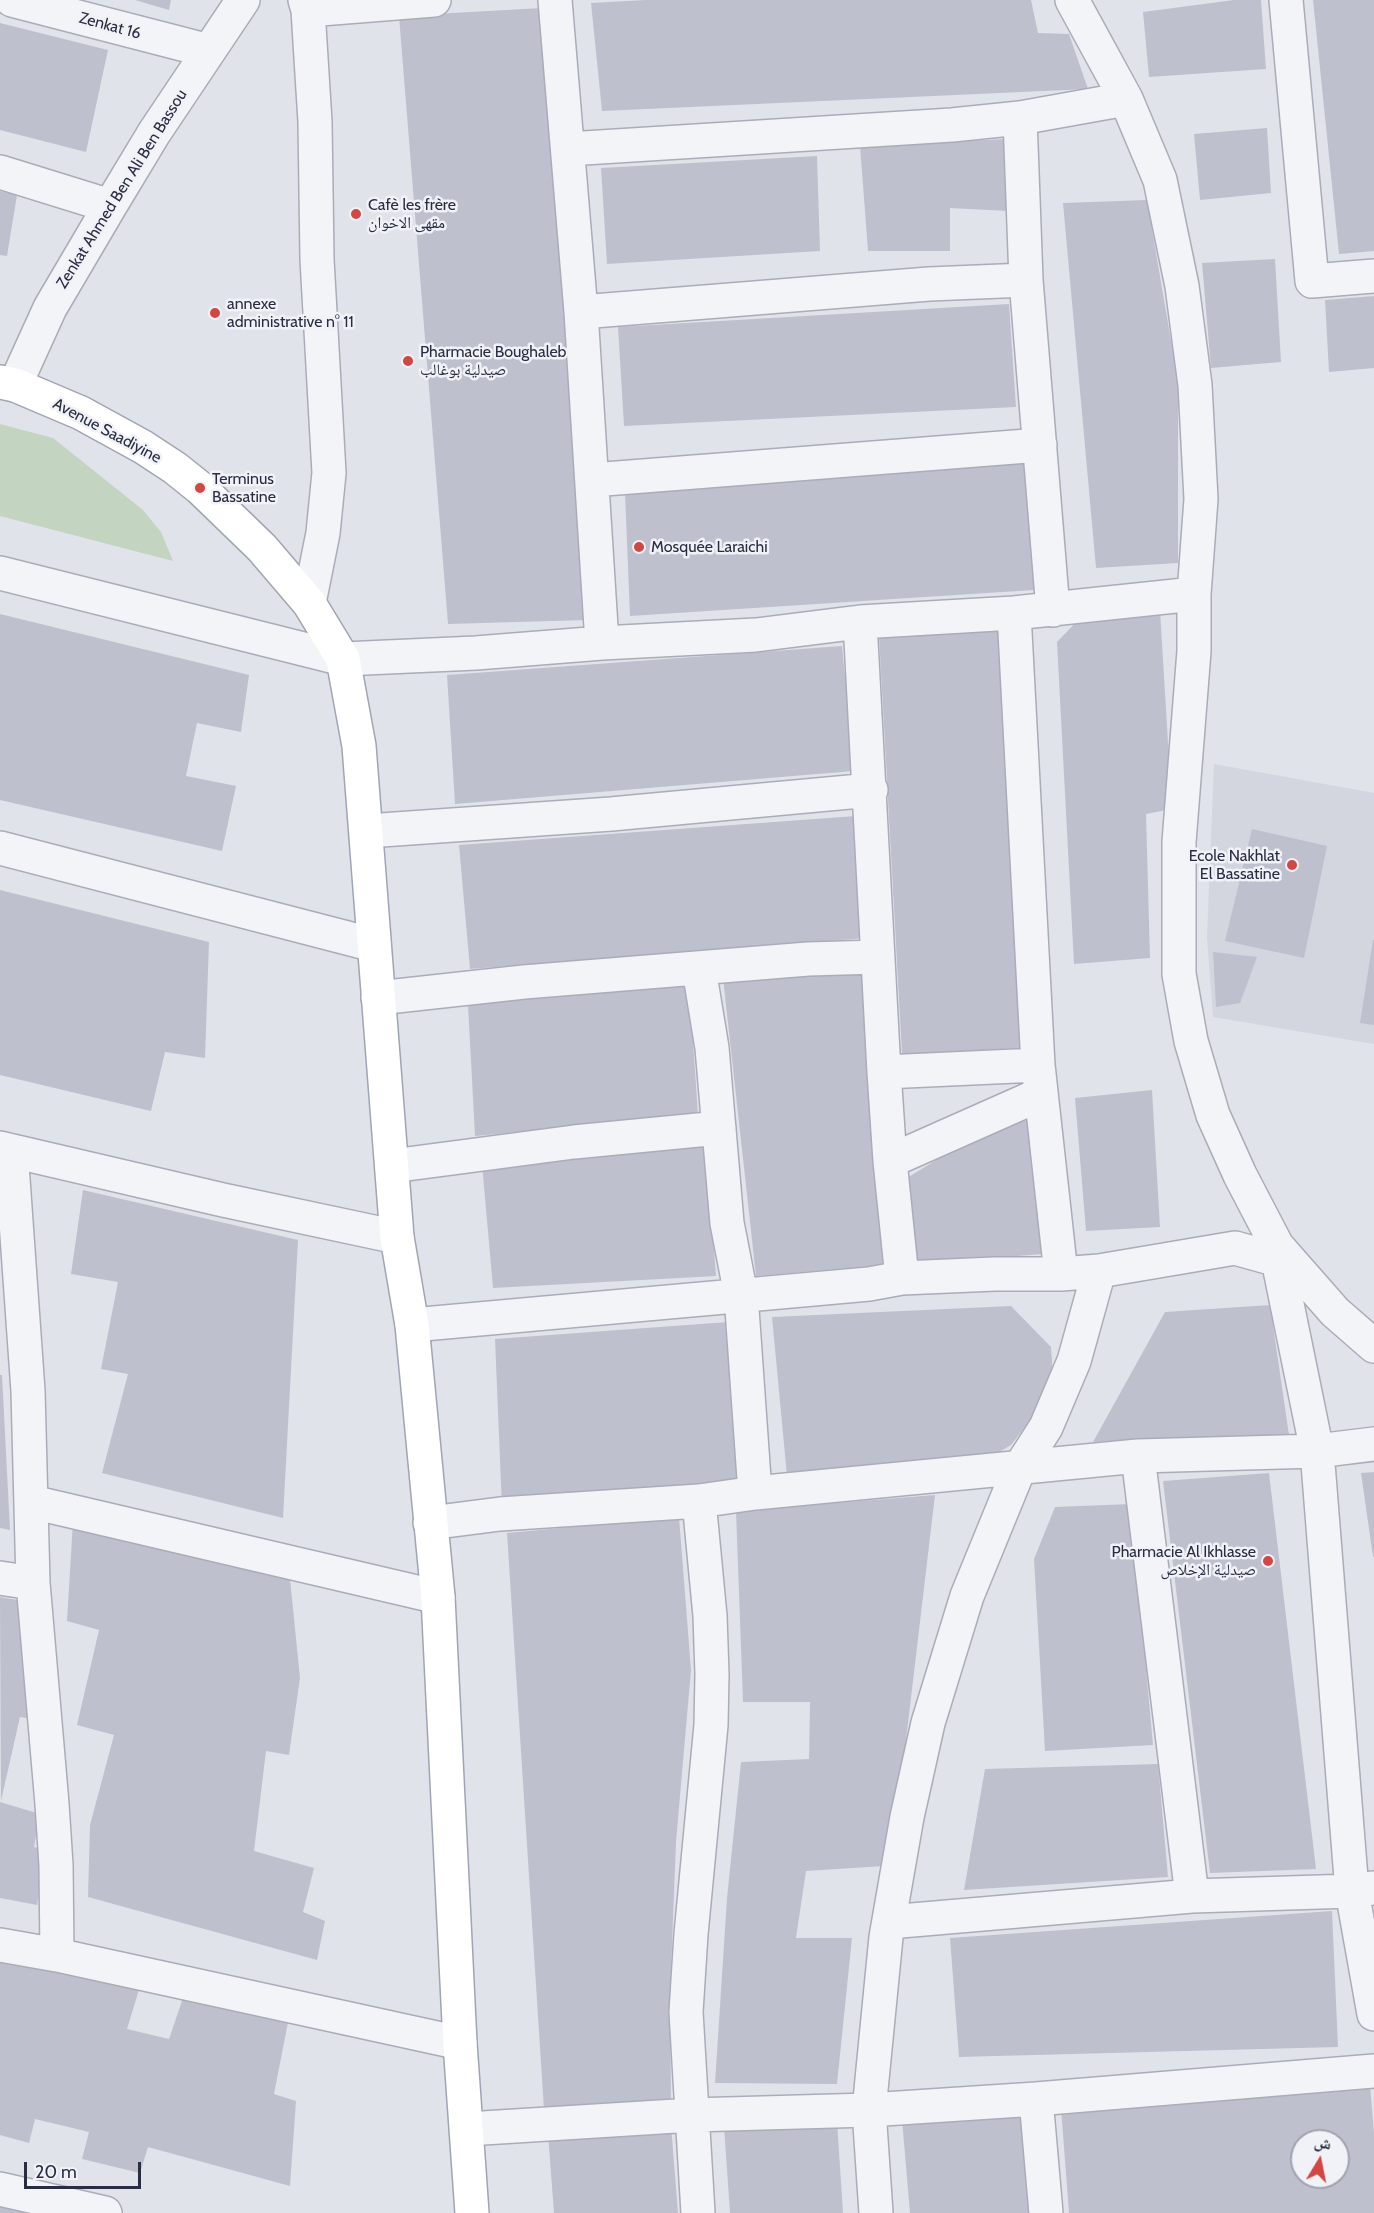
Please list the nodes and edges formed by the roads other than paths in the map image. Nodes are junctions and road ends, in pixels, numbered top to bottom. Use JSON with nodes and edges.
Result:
{"nodes":[{"id":1,"x":243,"y":0,"type":"edge"},
{"id":2,"x":434,"y":0,"type":"edge"},
{"id":3,"x":555,"y":0,"type":"edge"},
{"id":4,"x":1072,"y":0,"type":"edge"},
{"id":5,"x":1286,"y":0,"type":"edge"},
{"id":6,"x":30,"y":2,"type":"edge"},
{"id":7,"x":306,"y":5,"type":"edge"},
{"id":8,"x":209,"y":51,"type":"junction"},
{"id":9,"x":1125,"y":99,"type":"junction"},
{"id":10,"x":1020,"y":118,"type":"junction"},
{"id":11,"x":568,"y":149,"type":"junction"},
{"id":12,"x":0,"y":172,"type":"edge"},
{"id":13,"x":110,"y":206,"type":"junction"},
{"id":14,"x":1374,"y":276,"type":"edge"},
{"id":15,"x":1026,"y":280,"type":"junction"},
{"id":16,"x":581,"y":312,"type":"junction"},
{"id":17,"x":8,"y":383,"type":"edge"},
{"id":18,"x":1040,"y":444,"type":"junction"},
{"id":19,"x":592,"y":480,"type":"junction"},
{"id":20,"x":0,"y":573,"type":"edge"},
{"id":21,"x":1194,"y":594,"type":"junction"},
{"id":22,"x":309,"y":603,"type":"junction"},
{"id":23,"x":1053,"y":610,"type":"junction"},
{"id":24,"x":1014,"y":613,"type":"junction"},
{"id":25,"x":860,"y":622,"type":"junction"},
{"id":26,"x":602,"y":643,"type":"junction"},
{"id":27,"x":343,"y":659,"type":"junction"},
{"id":28,"x":871,"y":790,"type":"junction"},
{"id":29,"x":367,"y":831,"type":"junction"},
{"id":30,"x":0,"y":848,"type":"edge"},
{"id":31,"x":374,"y":945,"type":"junction"},
{"id":32,"x":879,"y":957,"type":"junction"},
{"id":33,"x":699,"y":969,"type":"junction"},
{"id":34,"x":378,"y":998,"type":"junction"},
{"id":35,"x":884,"y":1072,"type":"junction"},
{"id":36,"x":1040,"y":1079,"type":"junction"},
{"id":37,"x":719,"y":1128,"type":"junction"},
{"id":38,"x":5,"y":1150,"type":"edge"},
{"id":39,"x":890,"y":1161,"type":"junction"},
{"id":40,"x":392,"y":1166,"type":"junction"},
{"id":41,"x":397,"y":1237,"type":"junction"},
{"id":42,"x":1278,"y":1253,"type":"junction"},
{"id":43,"x":1099,"y":1271,"type":"junction"},
{"id":44,"x":1060,"y":1274,"type":"junction"},
{"id":45,"x":902,"y":1278,"type":"junction"},
{"id":46,"x":741,"y":1295,"type":"junction"},
{"id":47,"x":412,"y":1324,"type":"junction"},
{"id":48,"x":1374,"y":1346,"type":"edge"},
{"id":49,"x":1374,"y":1444,"type":"edge"},
{"id":50,"x":1317,"y":1451,"type":"junction"},
{"id":51,"x":1138,"y":1456,"type":"junction"},
{"id":52,"x":1018,"y":1469,"type":"junction"},
{"id":53,"x":755,"y":1493,"type":"junction"},
{"id":54,"x":699,"y":1501,"type":"junction"},
{"id":55,"x":32,"y":1502,"type":"junction"},
{"id":56,"x":430,"y":1523,"type":"junction"},
{"id":57,"x":0,"y":1578,"type":"edge"},
{"id":58,"x":33,"y":1582,"type":"junction"},
{"id":59,"x":438,"y":1597,"type":"junction"},
{"id":60,"x":1363,"y":1889,"type":"edge"},
{"id":61,"x":1192,"y":1896,"type":"junction"},
{"id":62,"x":889,"y":1922,"type":"junction"},
{"id":63,"x":0,"y":1945,"type":"edge"},
{"id":64,"x":57,"y":1955,"type":"junction"},
{"id":65,"x":1374,"y":2014,"type":"edge"},
{"id":66,"x":460,"y":2043,"type":"junction"},
{"id":67,"x":1374,"y":2071,"type":"edge"},
{"id":68,"x":1036,"y":2099,"type":"junction"},
{"id":69,"x":869,"y":2110,"type":"junction"},
{"id":70,"x":692,"y":2115,"type":"junction"},
{"id":71,"x":467,"y":2130,"type":"junction"},
{"id":72,"x":0,"y":2189,"type":"edge"},
{"id":73,"x":88,"y":2211,"type":"edge"},
{"id":74,"x":472,"y":2213,"type":"edge"},
{"id":75,"x":698,"y":2213,"type":"edge"},
{"id":76,"x":876,"y":2213,"type":"edge"},
{"id":77,"x":1046,"y":2213,"type":"edge"}],
"edges":[{"from":1,"to":8,"type":"street","name":"Zenkat Ahmed Ben Ali Ben Bassou"},
{"from":2,"to":7,"type":"street"},
{"from":3,"to":11,"type":"street"},
{"from":4,"to":9,"type":"street"},
{"from":5,"to":14,"type":"street"},
{"from":6,"to":8,"type":"street","name":"Zenkat 16"},
{"from":7,"to":22,"type":"street"},
{"from":8,"to":13,"type":"street","name":"Zenkat Ahmed Ben Ali Ben Bassou"},
{"from":9,"to":10,"type":"street"},
{"from":9,"to":21,"type":"street"},
{"from":10,"to":11,"type":"street"},
{"from":10,"to":15,"type":"street"},
{"from":11,"to":16,"type":"street"},
{"from":12,"to":13,"type":"street"},
{"from":13,"to":17,"type":"street","name":"Zenkat Ahmed Ben Ali Ben Bassou"},
{"from":15,"to":16,"type":"street"},
{"from":15,"to":18,"type":"street"},
{"from":16,"to":19,"type":"street"},
{"from":17,"to":22,"type":"main road","name":"Avenue Saadiyine"},
{"from":18,"to":19,"type":"street"},
{"from":18,"to":23,"type":"street"},
{"from":19,"to":26,"type":"street"},
{"from":20,"to":27,"type":"street"},
{"from":21,"to":23,"type":"street"},
{"from":21,"to":42,"type":"street"},
{"from":22,"to":27,"type":"main road","name":"Avenue Saadiyine"},
{"from":23,"to":24,"type":"street"},
{"from":24,"to":25,"type":"street"},
{"from":24,"to":36,"type":"street"},
{"from":25,"to":26,"type":"street"},
{"from":25,"to":28,"type":"street"},
{"from":26,"to":27,"type":"street"},
{"from":27,"to":29,"type":"main road"},
{"from":28,"to":29,"type":"street"},
{"from":28,"to":32,"type":"street"},
{"from":29,"to":31,"type":"main road"},
{"from":30,"to":31,"type":"street"},
{"from":31,"to":34,"type":"main road"},
{"from":32,"to":33,"type":"street"},
{"from":32,"to":35,"type":"street"},
{"from":33,"to":34,"type":"street"},
{"from":33,"to":37,"type":"street"},
{"from":34,"to":40,"type":"main road"},
{"from":35,"to":36,"type":"street"},
{"from":35,"to":39,"type":"street"},
{"from":36,"to":39,"type":"street"},
{"from":36,"to":44,"type":"street"},
{"from":37,"to":40,"type":"street"},
{"from":37,"to":46,"type":"street"},
{"from":38,"to":41,"type":"street"},
{"from":38,"to":55,"type":"street"},
{"from":39,"to":45,"type":"street"},
{"from":40,"to":41,"type":"main road"},
{"from":41,"to":47,"type":"main road"},
{"from":42,"to":43,"type":"street"},
{"from":42,"to":48,"type":"street"},
{"from":42,"to":50,"type":"street"},
{"from":43,"to":44,"type":"street"},
{"from":43,"to":52,"type":"street"},
{"from":44,"to":45,"type":"street"},
{"from":45,"to":46,"type":"street"},
{"from":46,"to":47,"type":"street"},
{"from":46,"to":53,"type":"street"},
{"from":47,"to":56,"type":"main road"},
{"from":49,"to":50,"type":"street"},
{"from":50,"to":51,"type":"street"},
{"from":50,"to":60,"type":"street"},
{"from":51,"to":52,"type":"street"},
{"from":51,"to":61,"type":"street"},
{"from":52,"to":53,"type":"street"},
{"from":52,"to":62,"type":"street"},
{"from":53,"to":54,"type":"street"},
{"from":54,"to":56,"type":"street"},
{"from":54,"to":70,"type":"street"},
{"from":55,"to":58,"type":"street"},
{"from":55,"to":59,"type":"street"},
{"from":56,"to":59,"type":"main road"},
{"from":57,"to":58,"type":"street"},
{"from":58,"to":64,"type":"street"},
{"from":59,"to":66,"type":"main road"},
{"from":60,"to":61,"type":"street"},
{"from":60,"to":65,"type":"street"},
{"from":61,"to":62,"type":"street"},
{"from":62,"to":69,"type":"street"},
{"from":63,"to":64,"type":"street"},
{"from":64,"to":66,"type":"street"},
{"from":66,"to":71,"type":"main road"},
{"from":67,"to":68,"type":"street"},
{"from":68,"to":69,"type":"street"},
{"from":68,"to":77,"type":"street"},
{"from":69,"to":70,"type":"street"},
{"from":69,"to":76,"type":"street"},
{"from":70,"to":71,"type":"street"},
{"from":70,"to":75,"type":"street"},
{"from":71,"to":74,"type":"main road"},
{"from":72,"to":73,"type":"street"}]}
